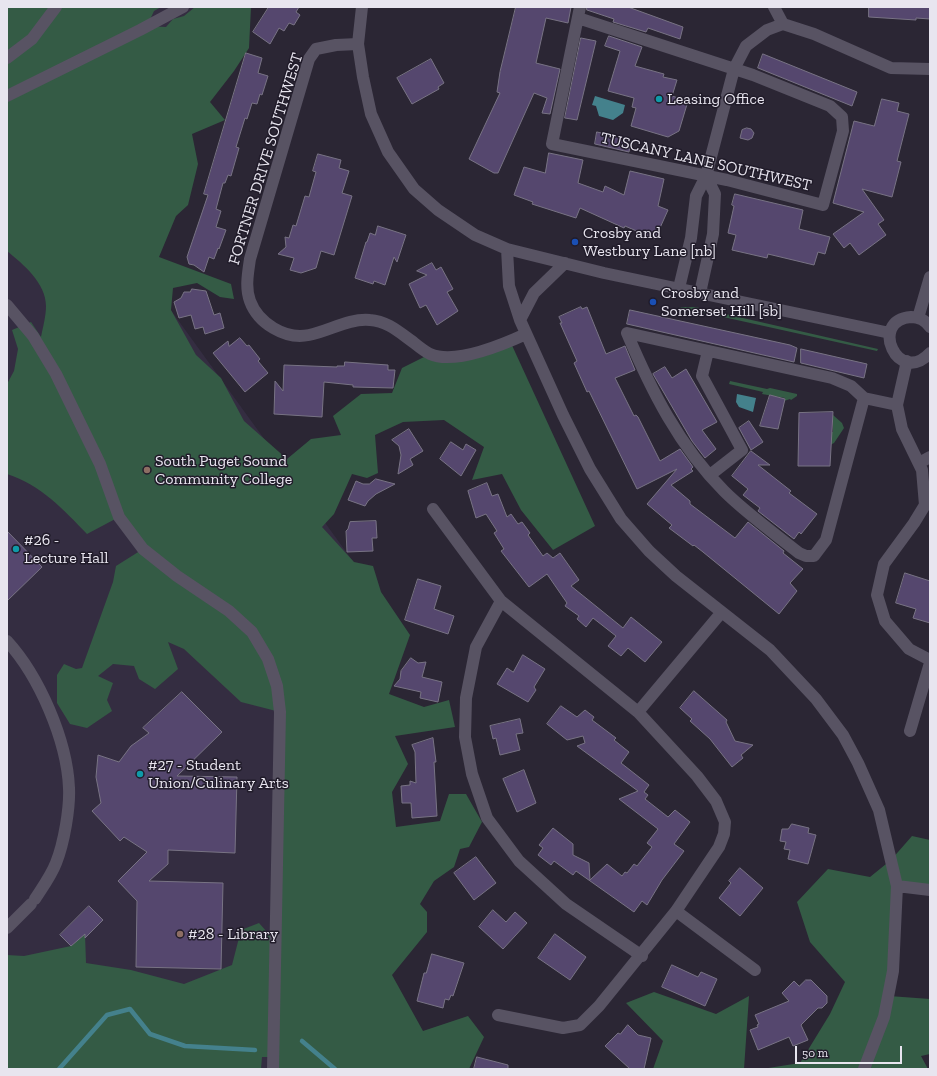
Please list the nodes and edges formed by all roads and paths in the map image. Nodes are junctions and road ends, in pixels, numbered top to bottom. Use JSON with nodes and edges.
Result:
{"nodes":[{"id":1,"x":56,"y":7,"type":"edge"},
{"id":2,"x":183,"y":7,"type":"edge"},
{"id":3,"x":362,"y":7,"type":"edge"},
{"id":4,"x":774,"y":7,"type":"edge"},
{"id":5,"x":579,"y":12,"type":"edge"},
{"id":6,"x":783,"y":24,"type":"junction"},
{"id":7,"x":358,"y":44,"type":"junction"},
{"id":8,"x":7,"y":58,"type":"edge"},
{"id":9,"x":734,"y":69,"type":"junction"},
{"id":10,"x":930,"y":69,"type":"edge"},
{"id":11,"x":7,"y":96,"type":"edge"},
{"id":12,"x":706,"y":176,"type":"junction"},
{"id":13,"x":507,"y":250,"type":"junction"},
{"id":14,"x":565,"y":263,"type":"junction"},
{"id":15,"x":930,"y":277,"type":"edge"},
{"id":16,"x":679,"y":288,"type":"junction"},
{"id":17,"x":700,"y":293,"type":"junction"},
{"id":18,"x":7,"y":305,"type":"edge"},
{"id":19,"x":918,"y":318,"type":"junction"},
{"id":20,"x":520,"y":320,"type":"junction"},
{"id":21,"x":930,"y":327,"type":"edge"},
{"id":22,"x":890,"y":333,"type":"junction"},
{"id":23,"x":526,"y":334,"type":"junction"},
{"id":24,"x":708,"y":351,"type":"junction"},
{"id":25,"x":930,"y":353,"type":"edge"},
{"id":26,"x":907,"y":361,"type":"junction"},
{"id":27,"x":864,"y":398,"type":"junction"},
{"id":28,"x":897,"y":405,"type":"junction"},
{"id":29,"x":930,"y":456,"type":"edge"},
{"id":30,"x":919,"y":463,"type":"junction"},
{"id":31,"x":710,"y":475,"type":"junction"},
{"id":32,"x":433,"y":509,"type":"dead end"},
{"id":33,"x":501,"y":601,"type":"junction"},
{"id":34,"x":721,"y":613,"type":"junction"},
{"id":35,"x":7,"y":641,"type":"edge"},
{"id":36,"x":930,"y":661,"type":"edge"},
{"id":37,"x":638,"y":712,"type":"junction"},
{"id":38,"x":910,"y":732,"type":"dead end"},
{"id":39,"x":897,"y":886,"type":"junction"},
{"id":40,"x":930,"y":890,"type":"edge"},
{"id":41,"x":676,"y":911,"type":"junction"},
{"id":42,"x":7,"y":928,"type":"edge"},
{"id":43,"x":642,"y":956,"type":"junction"},
{"id":44,"x":755,"y":970,"type":"dead end"},
{"id":45,"x":498,"y":1015,"type":"dead end"},
{"id":46,"x":273,"y":1069,"type":"edge"},
{"id":47,"x":864,"y":1069,"type":"edge"}],
"edges":[{"from":1,"to":8,"type":"street"},
{"from":2,"to":11,"type":"street"},
{"from":3,"to":7,"type":"street"},
{"from":4,"to":6,"type":"street"},
{"from":5,"to":9,"type":"street","name":"TUSCANY LANE SOUTHWEST"},
{"from":5,"to":12,"type":"street","name":"TUSCANY LANE SOUTHWEST"},
{"from":6,"to":9,"type":"street"},
{"from":6,"to":10,"type":"street"},
{"from":7,"to":13,"type":"street"},
{"from":7,"to":23,"type":"street","name":"FORTNER DRIVE SOUTHWEST"},
{"from":9,"to":12,"type":"street"},
{"from":9,"to":12,"type":"street","name":"TUSCANY LANE SOUTHWEST"},
{"from":12,"to":16,"type":"street"},
{"from":12,"to":17,"type":"street"},
{"from":13,"to":14,"type":"street"},
{"from":13,"to":20,"type":"street"},
{"from":14,"to":16,"type":"street"},
{"from":14,"to":20,"type":"street"},
{"from":15,"to":19,"type":"street"},
{"from":16,"to":17,"type":"street"},
{"from":17,"to":22,"type":"street"},
{"from":18,"to":46,"type":"street"},
{"from":19,"to":21,"type":"street"},
{"from":19,"to":22,"type":"street"},
{"from":20,"to":23,"type":"street"},
{"from":22,"to":26,"type":"street"},
{"from":23,"to":34,"type":"street"},
{"from":24,"to":27,"type":"street"},
{"from":24,"to":31,"type":"street"},
{"from":24,"to":31,"type":"street"},
{"from":25,"to":26,"type":"street"},
{"from":26,"to":28,"type":"street"},
{"from":27,"to":28,"type":"street"},
{"from":27,"to":31,"type":"street"},
{"from":28,"to":30,"type":"street"},
{"from":29,"to":30,"type":"street"},
{"from":30,"to":36,"type":"street"},
{"from":32,"to":33,"type":"street"},
{"from":33,"to":37,"type":"street"},
{"from":33,"to":43,"type":"street"},
{"from":34,"to":37,"type":"street"},
{"from":34,"to":39,"type":"street"},
{"from":35,"to":42,"type":"street"},
{"from":36,"to":38,"type":"street"},
{"from":37,"to":41,"type":"street"},
{"from":39,"to":40,"type":"street"},
{"from":39,"to":47,"type":"street"},
{"from":41,"to":43,"type":"street"},
{"from":41,"to":44,"type":"street"},
{"from":43,"to":45,"type":"street"}]}
